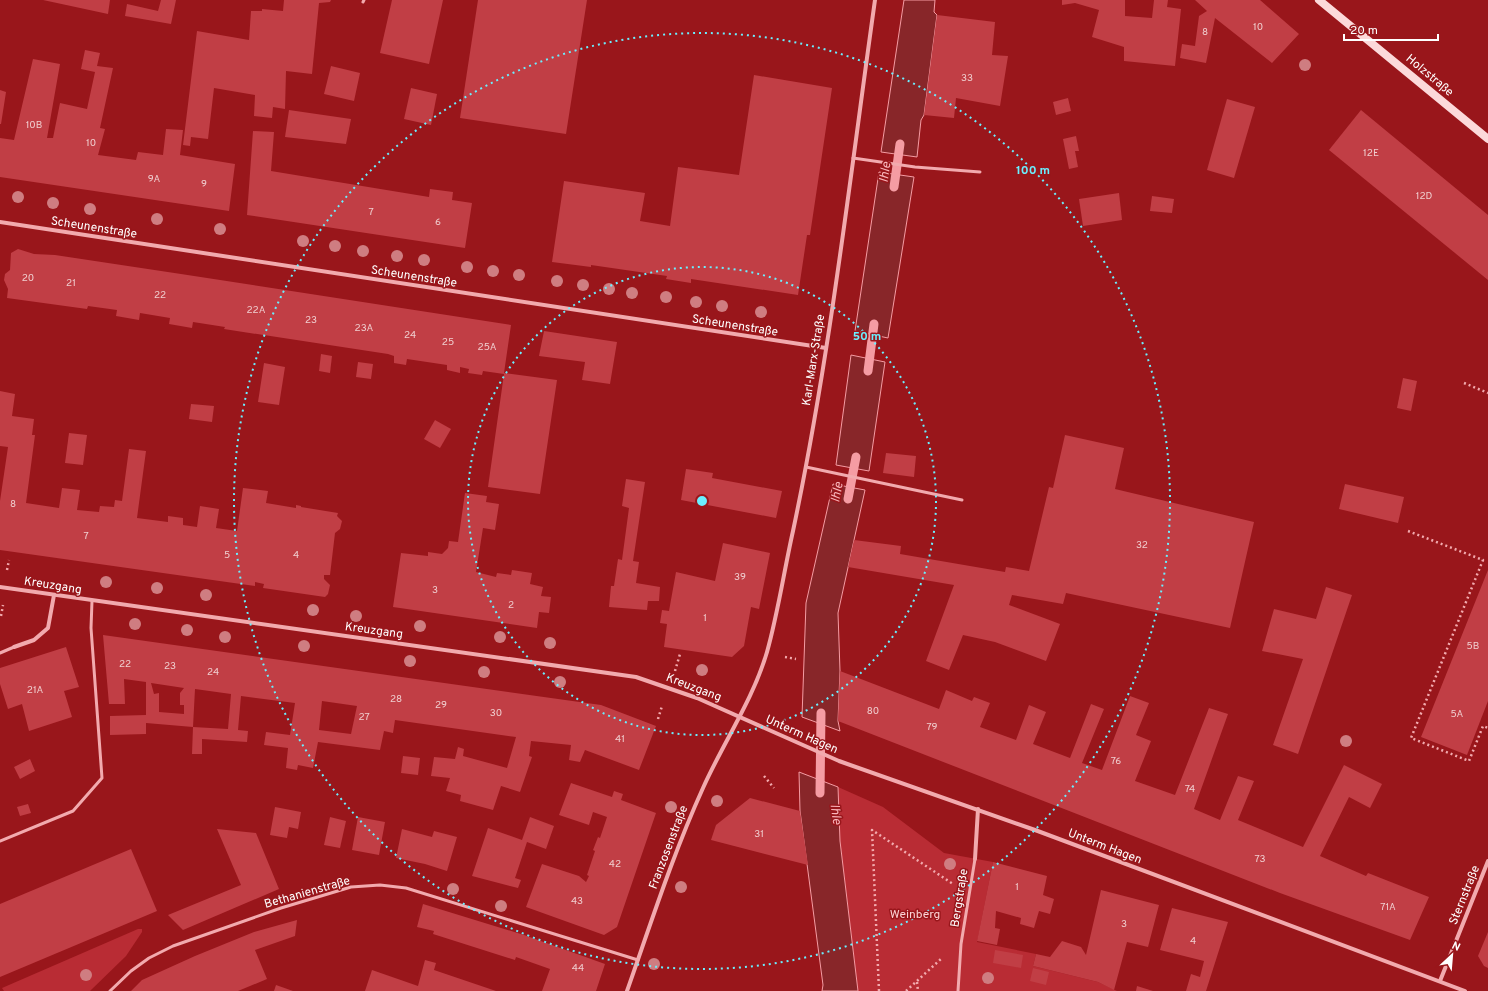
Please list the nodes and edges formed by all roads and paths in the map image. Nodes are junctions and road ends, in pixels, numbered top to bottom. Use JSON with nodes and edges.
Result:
{"nodes":[{"id":1,"x":875,"y":0,"type":"edge"},
{"id":2,"x":1320,"y":0,"type":"edge"},
{"id":3,"x":1488,"y":139,"type":"edge"},
{"id":4,"x":853,"y":158,"type":"junction"},
{"id":5,"x":980,"y":172,"type":"dead end"},
{"id":6,"x":0,"y":222,"type":"edge"},
{"id":7,"x":826,"y":348,"type":"junction"},
{"id":8,"x":1464,"y":383,"type":"dead end"},
{"id":9,"x":1488,"y":393,"type":"edge"},
{"id":10,"x":806,"y":467,"type":"junction"},
{"id":11,"x":962,"y":500,"type":"dead end"},
{"id":12,"x":1408,"y":531,"type":"dead end"},
{"id":13,"x":0,"y":587,"type":"edge"},
{"id":14,"x":54,"y":595,"type":"junction"},
{"id":15,"x":92,"y":601,"type":"junction"},
{"id":16,"x":14,"y":647,"type":"joint"},
{"id":17,"x":0,"y":652,"type":"edge"},
{"id":18,"x":740,"y":716,"type":"junction"},
{"id":19,"x":1488,"y":728,"type":"edge"},
{"id":20,"x":764,"y":776,"type":"dead end"},
{"id":21,"x":774,"y":788,"type":"dead end"},
{"id":22,"x":978,"y":809,"type":"junction"},
{"id":23,"x":0,"y":841,"type":"edge"},
{"id":24,"x":975,"y":859,"type":"joint"},
{"id":25,"x":1488,"y":861,"type":"edge"},
{"id":26,"x":969,"y":895,"type":"junction"},
{"id":27,"x":962,"y":944,"type":"junction"},
{"id":28,"x":638,"y":960,"type":"junction"},
{"id":29,"x":917,"y":981,"type":"junction"},
{"id":30,"x":1440,"y":981,"type":"junction"},
{"id":31,"x":110,"y":991,"type":"edge"},
{"id":32,"x":627,"y":991,"type":"edge"},
{"id":33,"x":879,"y":991,"type":"edge"},
{"id":34,"x":906,"y":991,"type":"edge"},
{"id":35,"x":918,"y":991,"type":"edge"},
{"id":36,"x":958,"y":991,"type":"edge"},
{"id":37,"x":1465,"y":991,"type":"edge"}],
"edges":[{"from":1,"to":4,"type":"street","name":"Karl-Marx-Straße"},
{"from":2,"to":3,"type":"street","name":"Holzstraße"},
{"from":4,"to":5,"type":"lane"},
{"from":4,"to":7,"type":"street","name":"Karl-Marx-Straße"},
{"from":6,"to":7,"type":"street","name":"Scheunenstraße"},
{"from":7,"to":10,"type":"street","name":"Karl-Marx-Straße"},
{"from":8,"to":9,"type":"path"},
{"from":10,"to":11,"type":"lane"},
{"from":10,"to":18,"type":"street","name":"Karl-Marx-Straße"},
{"from":12,"to":19,"type":"path"},
{"from":13,"to":14,"type":"street","name":"Kreuzgang"},
{"from":14,"to":15,"type":"street","name":"Kreuzgang"},
{"from":14,"to":16,"type":"street"},
{"from":15,"to":18,"type":"street","name":"Kreuzgang"},
{"from":15,"to":23,"type":"lane"},
{"from":16,"to":17,"type":"lane"},
{"from":18,"to":22,"type":"street","name":"Unterm Hagen"},
{"from":18,"to":28,"type":"street","name":"Franzosenstraße"},
{"from":20,"to":21,"type":"path"},
{"from":22,"to":24,"type":"street","name":"Bergstraße"},
{"from":22,"to":30,"type":"street","name":"Unterm Hagen"},
{"from":24,"to":26,"type":"lane","name":"Bergstraße"},
{"from":25,"to":30,"type":"street","name":"Sternstraße"},
{"from":26,"to":27,"type":"lane","name":"Bergstraße"},
{"from":26,"to":33,"type":"path"},
{"from":27,"to":29,"type":"path"},
{"from":27,"to":36,"type":"lane","name":"Bergstraße"},
{"from":28,"to":31,"type":"lane","name":"Bethanienstraße"},
{"from":28,"to":32,"type":"street","name":"Franzosenstraße"},
{"from":29,"to":34,"type":"path"},
{"from":29,"to":35,"type":"path"},
{"from":30,"to":37,"type":"street","name":"Unterm Hagen"}]}
